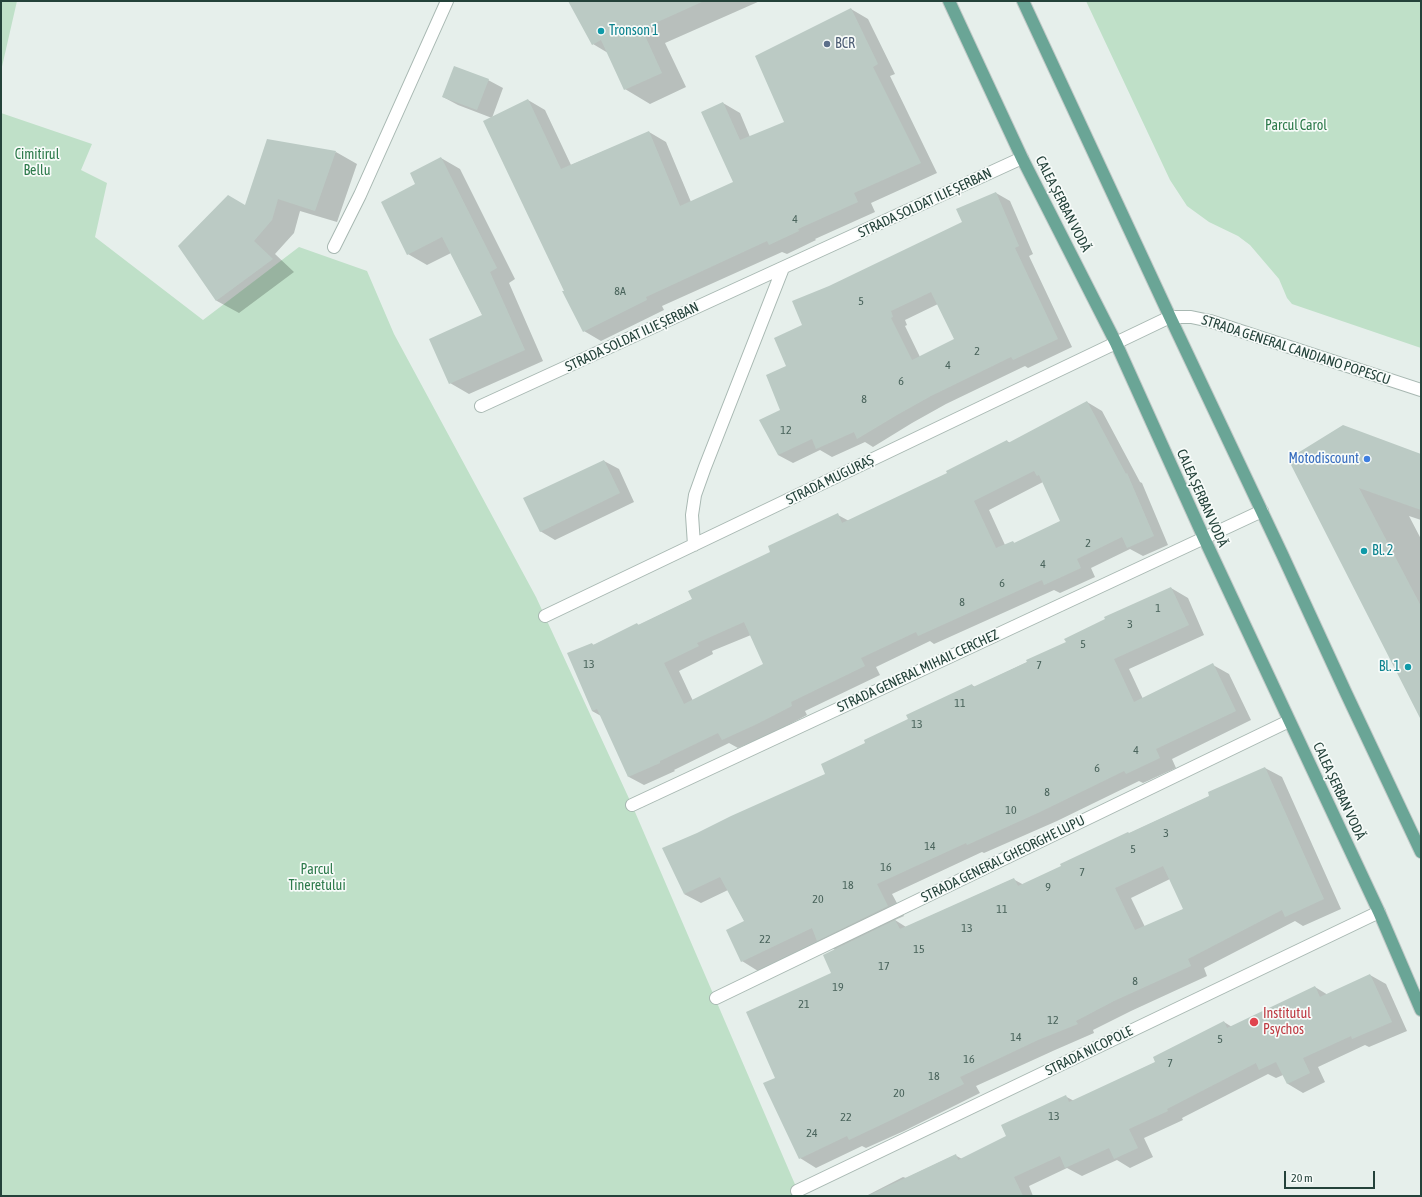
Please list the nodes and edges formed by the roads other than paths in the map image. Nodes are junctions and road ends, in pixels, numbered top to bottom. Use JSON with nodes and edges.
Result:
{"nodes":[{"id":1,"x":447,"y":1,"type":"edge"},
{"id":2,"x":949,"y":1,"type":"edge"},
{"id":3,"x":1023,"y":1,"type":"edge"},
{"id":4,"x":1022,"y":158,"type":"junction"},
{"id":5,"x":334,"y":247,"type":"dead end"},
{"id":6,"x":783,"y":268,"type":"junction"},
{"id":7,"x":1170,"y":317,"type":"junction"},
{"id":8,"x":1116,"y":343,"type":"junction"},
{"id":9,"x":1421,"y":390,"type":"edge"},
{"id":10,"x":481,"y":406,"type":"dead end"},
{"id":11,"x":1262,"y":511,"type":"junction"},
{"id":12,"x":1204,"y":538,"type":"junction"},
{"id":13,"x":694,"y":545,"type":"junction"},
{"id":14,"x":545,"y":616,"type":"dead end"},
{"id":15,"x":1289,"y":721,"type":"junction"},
{"id":16,"x":632,"y":805,"type":"dead end"},
{"id":17,"x":1421,"y":852,"type":"edge"},
{"id":18,"x":1380,"y":912,"type":"junction"},
{"id":19,"x":716,"y":998,"type":"dead end"},
{"id":20,"x":1421,"y":1010,"type":"edge"},
{"id":21,"x":797,"y":1190,"type":"dead end"}],
"edges":[{"from":1,"to":5,"type":"street"},
{"from":2,"to":4,"type":"main road","name":"CALEA ȘERBAN VODĂ"},
{"from":3,"to":7,"type":"main road"},
{"from":4,"to":6,"type":"street","name":"STRADA SOLDAT ILIE ȘERBAN"},
{"from":4,"to":8,"type":"main road","name":"CALEA ȘERBAN VODĂ"},
{"from":6,"to":10,"type":"street","name":"STRADA SOLDAT ILIE ȘERBAN"},
{"from":6,"to":13,"type":"street"},
{"from":7,"to":8,"type":"street","name":"STRADA MUGURAȘ"},
{"from":7,"to":9,"type":"street","name":"STRADA GENERAL CANDIANO POPESCU"},
{"from":7,"to":11,"type":"main road"},
{"from":8,"to":12,"type":"main road","name":"CALEA ȘERBAN VODĂ"},
{"from":8,"to":13,"type":"street","name":"STRADA MUGURAȘ"},
{"from":11,"to":12,"type":"street","name":"STRADA GENERAL MIHAIL CERCHEZ"},
{"from":11,"to":17,"type":"main road"},
{"from":12,"to":15,"type":"main road","name":"CALEA ȘERBAN VODĂ"},
{"from":12,"to":16,"type":"street","name":"STRADA GENERAL MIHAIL CERCHEZ"},
{"from":13,"to":14,"type":"street","name":"STRADA MUGURAȘ"},
{"from":15,"to":18,"type":"main road","name":"CALEA ȘERBAN VODĂ"},
{"from":15,"to":19,"type":"street","name":"STRADA GENERAL GHEORGHE LUPU"},
{"from":18,"to":20,"type":"main road","name":"CALEA ȘERBAN VODĂ"},
{"from":18,"to":21,"type":"street","name":"STRADA NICOPOLE"}]}
